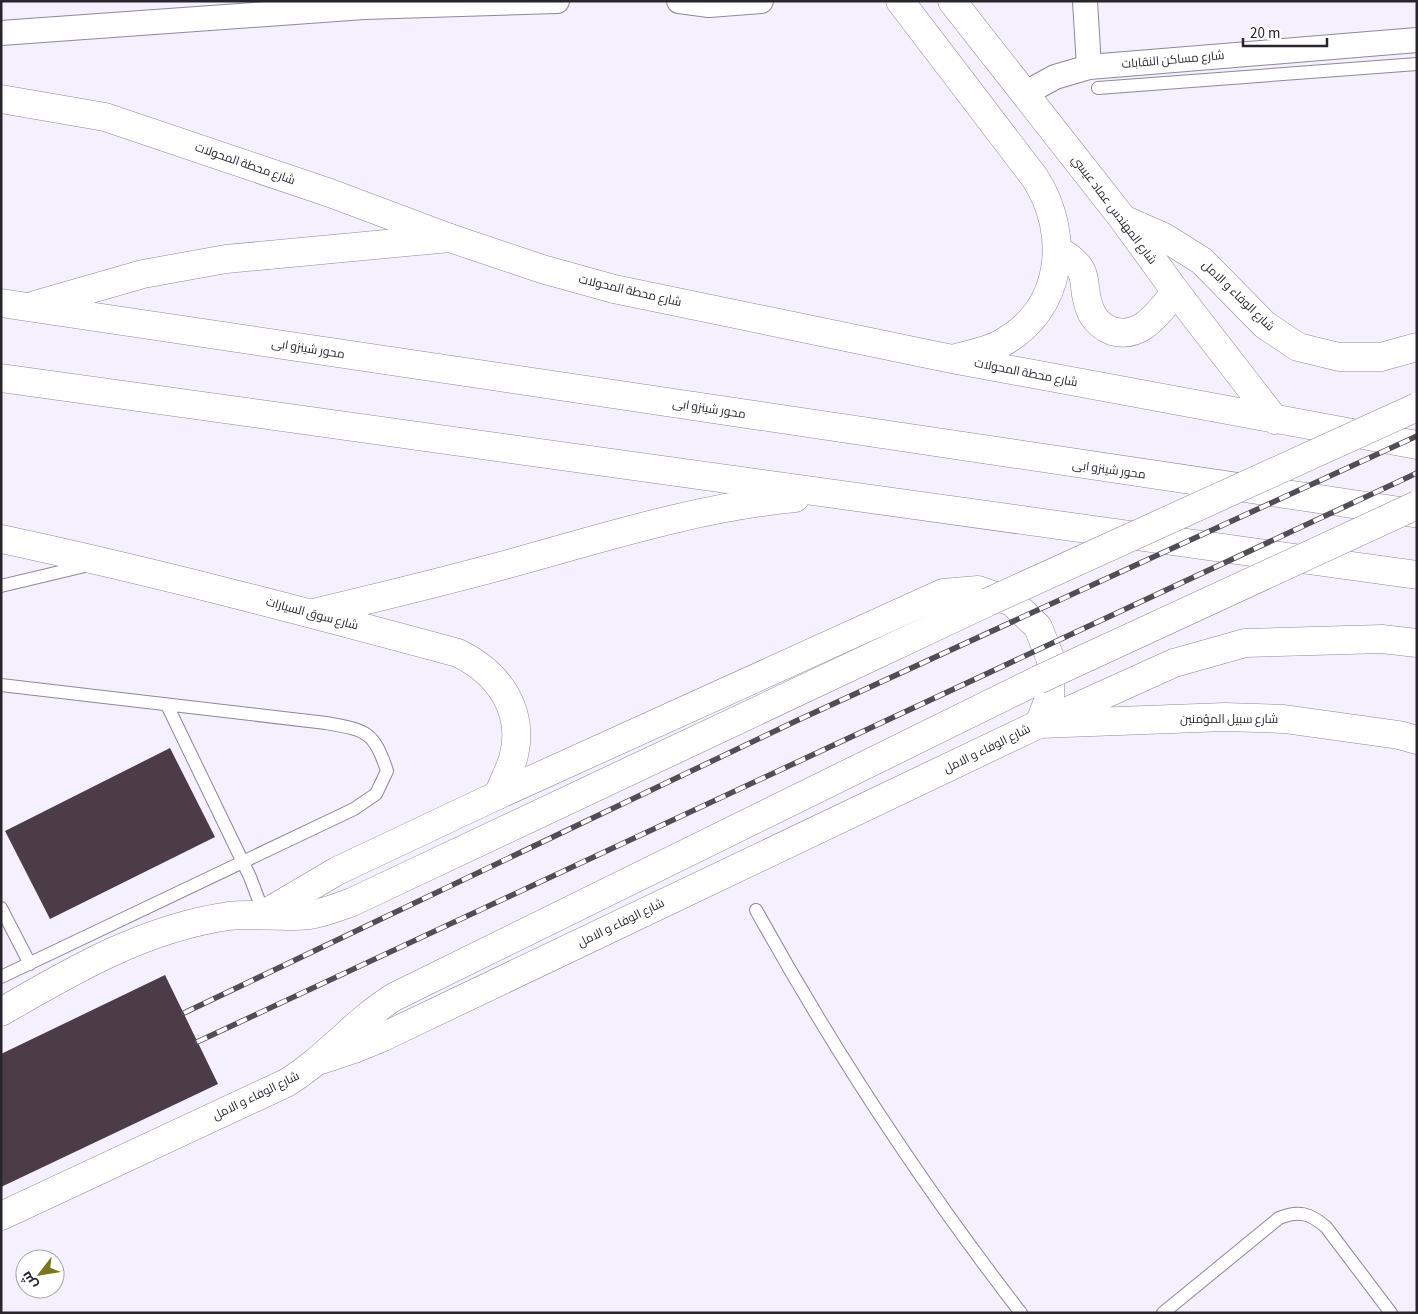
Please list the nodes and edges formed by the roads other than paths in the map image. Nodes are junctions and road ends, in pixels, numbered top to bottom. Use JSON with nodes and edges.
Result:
{"nodes":[{"id":1,"x":557,"y":1,"type":"edge"},
{"id":2,"x":679,"y":1,"type":"edge"},
{"id":3,"x":761,"y":1,"type":"edge"},
{"id":4,"x":952,"y":1,"type":"edge"},
{"id":5,"x":1085,"y":1,"type":"edge"},
{"id":6,"x":364,"y":4,"type":"edge"},
{"id":7,"x":899,"y":5,"type":"edge"},
{"id":8,"x":1,"y":33,"type":"edge"},
{"id":9,"x":1417,"y":40,"type":"edge"},
{"id":10,"x":1211,"y":57,"type":"junction"},
{"id":11,"x":1417,"y":64,"type":"edge"},
{"id":12,"x":1089,"y":67,"type":"junction"},
{"id":13,"x":1210,"y":80,"type":"junction"},
{"id":14,"x":1098,"y":88,"type":"dead end"},
{"id":15,"x":1024,"y":94,"type":"junction"},
{"id":16,"x":1,"y":99,"type":"edge"},
{"id":17,"x":1124,"y":219,"type":"junction"},
{"id":18,"x":450,"y":238,"type":"junction"},
{"id":19,"x":1058,"y":250,"type":"junction"},
{"id":20,"x":1176,"y":292,"type":"junction"},
{"id":21,"x":1,"y":303,"type":"edge"},
{"id":22,"x":29,"y":307,"type":"junction"},
{"id":23,"x":1417,"y":348,"type":"edge"},
{"id":24,"x":952,"y":359,"type":"junction"},
{"id":25,"x":1,"y":378,"type":"edge"},
{"id":26,"x":1417,"y":407,"type":"edge"},
{"id":27,"x":1275,"y":420,"type":"junction"},
{"id":28,"x":1417,"y":445,"type":"edge"},
{"id":29,"x":836,"y":494,"type":"junction"},
{"id":30,"x":1417,"y":505,"type":"edge"},
{"id":31,"x":1417,"y":514,"type":"edge"},
{"id":32,"x":1,"y":539,"type":"edge"},
{"id":33,"x":103,"y":561,"type":"junction"},
{"id":34,"x":1417,"y":575,"type":"edge"},
{"id":35,"x":1,"y":586,"type":"edge"},
{"id":36,"x":313,"y":613,"type":"junction"},
{"id":37,"x":1417,"y":643,"type":"edge"},
{"id":38,"x":1,"y":685,"type":"edge"},
{"id":39,"x":167,"y":705,"type":"junction"},
{"id":40,"x":1039,"y":724,"type":"junction"},
{"id":41,"x":1417,"y":740,"type":"edge"},
{"id":42,"x":498,"y":794,"type":"junction"},
{"id":43,"x":243,"y":863,"type":"junction"},
{"id":44,"x":1,"y":908,"type":"edge"},
{"id":45,"x":756,"y":910,"type":"dead end"},
{"id":46,"x":264,"y":914,"type":"junction"},
{"id":47,"x":30,"y":964,"type":"junction"},
{"id":48,"x":1,"y":977,"type":"edge"},
{"id":49,"x":1,"y":1012,"type":"edge"},
{"id":50,"x":321,"y":1060,"type":"junction"},
{"id":51,"x":1,"y":1216,"type":"edge"},
{"id":52,"x":1021,"y":1313,"type":"edge"},
{"id":53,"x":1163,"y":1313,"type":"edge"},
{"id":54,"x":1391,"y":1313,"type":"edge"}],
"edges":[{"from":1,"to":6,"type":"street"},
{"from":2,"to":3,"type":"street"},
{"from":4,"to":15,"type":"main road","name":"شارع المهندس عماد عيسي"},
{"from":5,"to":12,"type":"street"},
{"from":6,"to":8,"type":"street"},
{"from":7,"to":19,"type":"main road"},
{"from":9,"to":10,"type":"street","name":"شارع مساكن النقابات"},
{"from":10,"to":12,"type":"street","name":"شارع مساكن النقابات"},
{"from":10,"to":13,"type":"lane"},
{"from":11,"to":13,"type":"lane"},
{"from":12,"to":15,"type":"street","name":"شارع مساكن النقابات"},
{"from":13,"to":14,"type":"lane"},
{"from":15,"to":17,"type":"main road","name":"شارع المهندس عماد عيسي"},
{"from":16,"to":18,"type":"main road","name":"شارع محطة المحولات"},
{"from":17,"to":20,"type":"main road","name":"شارع المهندس عماد عيسي"},
{"from":17,"to":23,"type":"main road","name":"شارع الوفاء و الامل"},
{"from":18,"to":22,"type":"main road"},
{"from":18,"to":24,"type":"main road","name":"شارع محطة المحولات"},
{"from":19,"to":20,"type":"main road"},
{"from":19,"to":24,"type":"main road"},
{"from":20,"to":27,"type":"main road","name":"شارع المهندس عماد عيسي"},
{"from":21,"to":22,"type":"main road","name":"محور شينزو ابى"},
{"from":22,"to":31,"type":"main road","name":"محور شينزو ابى"},
{"from":24,"to":27,"type":"main road","name":"شارع محطة المحولات"},
{"from":25,"to":29,"type":"main road"},
{"from":26,"to":46,"type":"main road","bridge":true},
{"from":27,"to":28,"type":"main road","name":"شارع محطة المحولات"},
{"from":29,"to":34,"type":"main road"},
{"from":29,"to":36,"type":"main road"},
{"from":30,"to":50,"type":"main road","bridge":true},
{"from":32,"to":33,"type":"main road","name":"شارع سوق السيارات"},
{"from":33,"to":35,"type":"lane"},
{"from":33,"to":36,"type":"main road","name":"شارع سوق السيارات"},
{"from":36,"to":42,"type":"main road","name":"شارع سوق السيارات"},
{"from":37,"to":40,"type":"main road"},
{"from":38,"to":39,"type":"lane"},
{"from":39,"to":43,"type":"lane"},
{"from":39,"to":43,"type":"lane"},
{"from":40,"to":41,"type":"main road","name":"شارع سبيل المؤمنين"},
{"from":40,"to":42,"type":"main road","name":"شارع الوفاء و الامل"},
{"from":40,"to":50,"type":"main road","name":"شارع الوفاء و الامل"},
{"from":42,"to":46,"type":"main road","name":"شارع الوفاء و الامل"},
{"from":43,"to":46,"type":"lane"},
{"from":43,"to":47,"type":"lane"},
{"from":44,"to":47,"type":"lane"},
{"from":45,"to":52,"type":"lane"},
{"from":46,"to":49,"type":"main road","name":"شارع الوفاء و الامل"},
{"from":47,"to":48,"type":"lane"},
{"from":50,"to":51,"type":"main road","name":"شارع الوفاء و الامل"},
{"from":53,"to":54,"type":"lane"}]}
